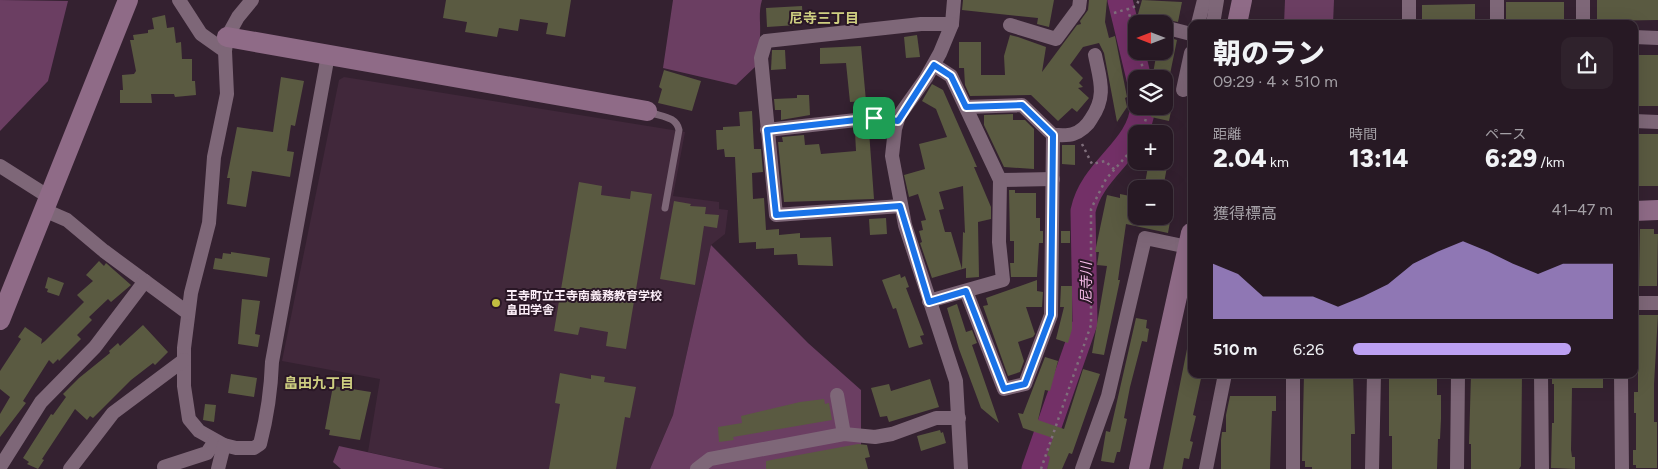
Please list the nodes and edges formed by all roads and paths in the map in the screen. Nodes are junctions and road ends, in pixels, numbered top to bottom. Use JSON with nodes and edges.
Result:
{"nodes":[{"id":1,"x":128,"y":0,"type":"edge"},
{"id":2,"x":179,"y":0,"type":"edge"},
{"id":3,"x":252,"y":0,"type":"edge"},
{"id":4,"x":954,"y":0,"type":"edge"},
{"id":5,"x":1080,"y":0,"type":"edge"},
{"id":6,"x":1138,"y":0,"type":"edge"},
{"id":7,"x":1204,"y":0,"type":"edge"},
{"id":8,"x":1217,"y":0,"type":"edge"},
{"id":9,"x":1242,"y":0,"type":"edge"},
{"id":10,"x":1408,"y":0,"type":"edge"},
{"id":11,"x":1497,"y":0,"type":"edge"},
{"id":12,"x":1583,"y":0,"type":"edge"},
{"id":13,"x":1128,"y":9,"type":"junction"},
{"id":14,"x":1114,"y":13,"type":"dead end"},
{"id":15,"x":1129,"y":15,"type":"edge"},
{"id":16,"x":1199,"y":20,"type":"edge"},
{"id":17,"x":1214,"y":20,"type":"edge"},
{"id":18,"x":1238,"y":20,"type":"edge"},
{"id":19,"x":1408,"y":20,"type":"edge"},
{"id":20,"x":1497,"y":20,"type":"edge"},
{"id":21,"x":1583,"y":20,"type":"edge"},
{"id":22,"x":952,"y":24,"type":"junction"},
{"id":23,"x":1010,"y":25,"type":"dead end"},
{"id":24,"x":1173,"y":29,"type":"edge"},
{"id":25,"x":1188,"y":33,"type":"edge"},
{"id":26,"x":1638,"y":37,"type":"edge"},
{"id":27,"x":1658,"y":38,"type":"edge"},
{"id":28,"x":226,"y":44,"type":"junction"},
{"id":29,"x":1095,"y":54,"type":"dead end"},
{"id":30,"x":328,"y":55,"type":"junction"},
{"id":31,"x":934,"y":65,"type":"junction"},
{"id":32,"x":1188,"y":67,"type":"edge"},
{"id":33,"x":1183,"y":90,"type":"dead end"},
{"id":34,"x":966,"y":107,"type":"junction"},
{"id":35,"x":647,"y":111,"type":"joint"},
{"id":36,"x":898,"y":121,"type":"junction"},
{"id":37,"x":1638,"y":121,"type":"edge"},
{"id":38,"x":1658,"y":122,"type":"edge"},
{"id":39,"x":767,"y":130,"type":"junction"},
{"id":40,"x":1079,"y":130,"type":"junction"},
{"id":41,"x":1053,"y":135,"type":"junction"},
{"id":42,"x":1128,"y":155,"type":"edge"},
{"id":43,"x":0,"y":166,"type":"edge"},
{"id":44,"x":1115,"y":170,"type":"junction"},
{"id":45,"x":1053,"y":179,"type":"junction"},
{"id":46,"x":1000,"y":180,"type":"junction"},
{"id":47,"x":47,"y":204,"type":"junction"},
{"id":48,"x":900,"y":206,"type":"junction"},
{"id":49,"x":664,"y":208,"type":"dead end"},
{"id":50,"x":1658,"y":210,"type":"edge"},
{"id":51,"x":1638,"y":211,"type":"edge"},
{"id":52,"x":1188,"y":240,"type":"edge"},
{"id":53,"x":1188,"y":249,"type":"edge"},
{"id":54,"x":145,"y":281,"type":"junction"},
{"id":55,"x":966,"y":291,"type":"junction"},
{"id":56,"x":929,"y":302,"type":"junction"},
{"id":57,"x":1658,"y":302,"type":"edge"},
{"id":58,"x":1638,"y":303,"type":"edge"},
{"id":59,"x":188,"y":313,"type":"junction"},
{"id":60,"x":0,"y":320,"type":"edge"},
{"id":61,"x":184,"y":360,"type":"junction"},
{"id":62,"x":1224,"y":378,"type":"edge"},
{"id":63,"x":1293,"y":378,"type":"edge"},
{"id":64,"x":1374,"y":378,"type":"edge"},
{"id":65,"x":1458,"y":378,"type":"edge"},
{"id":66,"x":1541,"y":378,"type":"edge"},
{"id":67,"x":1622,"y":378,"type":"edge"},
{"id":68,"x":837,"y":396,"type":"dead end"},
{"id":69,"x":959,"y":418,"type":"junction"},
{"id":70,"x":844,"y":434,"type":"junction"},
{"id":71,"x":220,"y":443,"type":"junction"},
{"id":72,"x":0,"y":467,"type":"edge"},
{"id":73,"x":164,"y":467,"type":"dead end"},
{"id":74,"x":70,"y":469,"type":"edge"},
{"id":75,"x":218,"y":469,"type":"edge"},
{"id":76,"x":698,"y":469,"type":"edge"},
{"id":77,"x":961,"y":469,"type":"edge"},
{"id":78,"x":1041,"y":469,"type":"edge"},
{"id":79,"x":1082,"y":469,"type":"edge"},
{"id":80,"x":1139,"y":469,"type":"edge"},
{"id":81,"x":1206,"y":469,"type":"edge"},
{"id":82,"x":1293,"y":469,"type":"edge"},
{"id":83,"x":1372,"y":469,"type":"edge"},
{"id":84,"x":1457,"y":469,"type":"edge"},
{"id":85,"x":1542,"y":469,"type":"edge"},
{"id":86,"x":1622,"y":469,"type":"edge"}],
"edges":[{"from":1,"to":47,"type":"street"},
{"from":2,"to":28,"type":"street"},
{"from":3,"to":28,"type":"street"},
{"from":4,"to":22,"type":"street"},
{"from":5,"to":23,"type":"street"},
{"from":6,"to":13,"type":"path"},
{"from":7,"to":16,"type":"street"},
{"from":8,"to":17,"type":"street"},
{"from":9,"to":18,"type":"street"},
{"from":10,"to":19,"type":"street"},
{"from":11,"to":20,"type":"street"},
{"from":12,"to":21,"type":"street"},
{"from":13,"to":14,"type":"path"},
{"from":13,"to":15,"type":"path"},
{"from":22,"to":31,"type":"street"},
{"from":22,"to":39,"type":"street"},
{"from":24,"to":25,"type":"street"},
{"from":26,"to":27,"type":"street"},
{"from":28,"to":30,"type":"street"},
{"from":28,"to":59,"type":"street"},
{"from":29,"to":40,"type":"street"},
{"from":30,"to":35,"type":"street"},
{"from":30,"to":71,"type":"street"},
{"from":31,"to":34,"type":"street"},
{"from":31,"to":36,"type":"street"},
{"from":32,"to":33,"type":"street"},
{"from":34,"to":41,"type":"street"},
{"from":34,"to":46,"type":"street"},
{"from":35,"to":49,"type":"lane"},
{"from":36,"to":39,"type":"street"},
{"from":36,"to":48,"type":"street"},
{"from":37,"to":38,"type":"street"},
{"from":39,"to":48,"type":"street"},
{"from":40,"to":41,"type":"street"},
{"from":40,"to":44,"type":"path"},
{"from":41,"to":45,"type":"street"},
{"from":42,"to":44,"type":"path"},
{"from":43,"to":47,"type":"street"},
{"from":44,"to":78,"type":"path"},
{"from":45,"to":46,"type":"street"},
{"from":45,"to":55,"type":"street"},
{"from":46,"to":55,"type":"street"},
{"from":47,"to":54,"type":"street"},
{"from":47,"to":60,"type":"street"},
{"from":48,"to":56,"type":"street"},
{"from":50,"to":51,"type":"street"},
{"from":52,"to":79,"type":"street"},
{"from":53,"to":80,"type":"street"},
{"from":54,"to":59,"type":"street"},
{"from":54,"to":72,"type":"street"},
{"from":55,"to":56,"type":"street"},
{"from":56,"to":69,"type":"street"},
{"from":57,"to":58,"type":"street"},
{"from":59,"to":61,"type":"street"},
{"from":61,"to":71,"type":"street"},
{"from":61,"to":74,"type":"street"},
{"from":62,"to":81,"type":"street"},
{"from":63,"to":82,"type":"street"},
{"from":64,"to":83,"type":"street"},
{"from":65,"to":84,"type":"street"},
{"from":66,"to":85,"type":"street"},
{"from":67,"to":86,"type":"street"},
{"from":68,"to":70,"type":"street"},
{"from":69,"to":70,"type":"street"},
{"from":69,"to":77,"type":"street"},
{"from":70,"to":76,"type":"street"},
{"from":71,"to":73,"type":"street"},
{"from":71,"to":75,"type":"street"}]}
